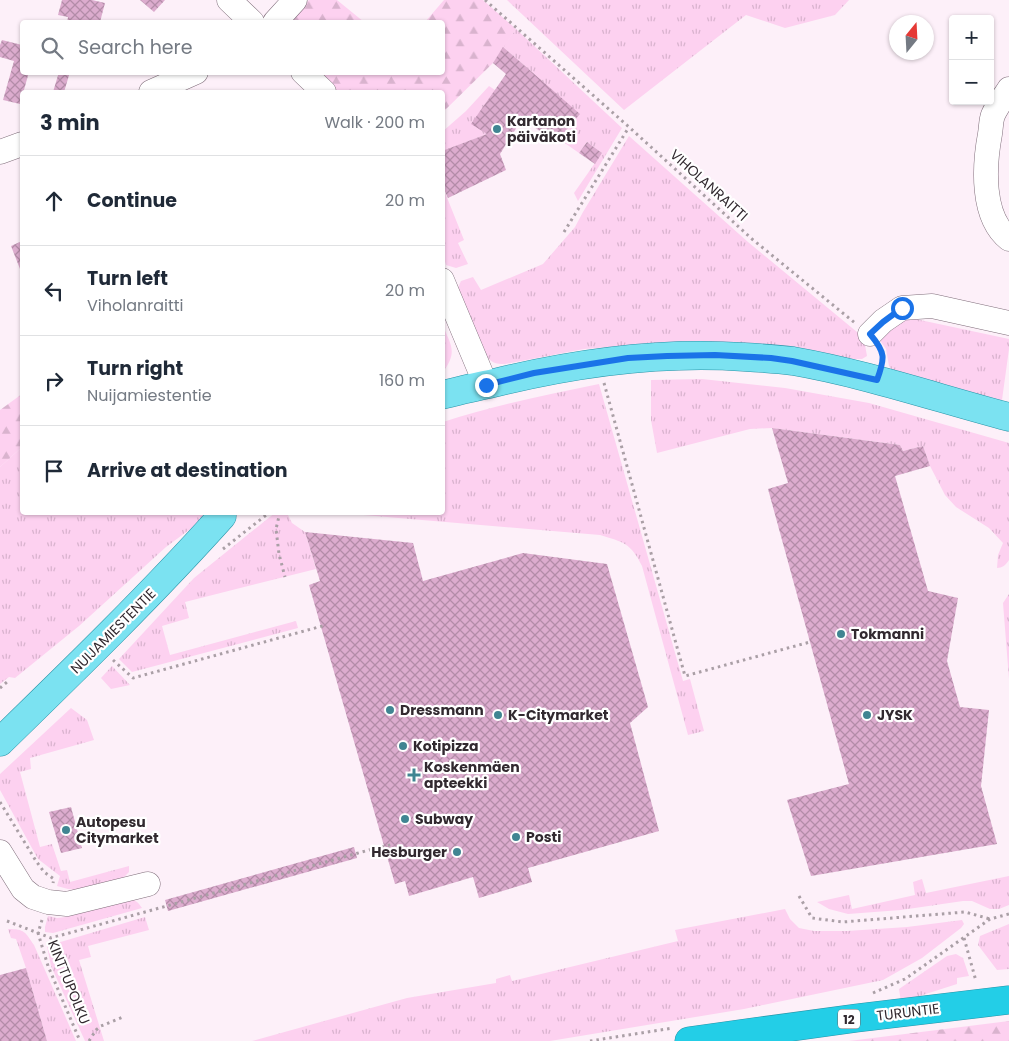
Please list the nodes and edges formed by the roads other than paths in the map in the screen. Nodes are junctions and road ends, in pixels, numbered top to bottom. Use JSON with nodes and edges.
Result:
{"nodes":[{"id":1,"x":230,"y":0,"type":"edge"},
{"id":2,"x":295,"y":0,"type":"edge"},
{"id":3,"x":250,"y":20,"type":"edge"},
{"id":4,"x":277,"y":20,"type":"edge"},
{"id":5,"x":189,"y":75,"type":"edge"},
{"id":6,"x":307,"y":75,"type":"edge"},
{"id":7,"x":1009,"y":89,"type":"edge"},
{"id":8,"x":156,"y":90,"type":"edge"},
{"id":9,"x":322,"y":90,"type":"edge"},
{"id":10,"x":20,"y":145,"type":"edge"},
{"id":11,"x":0,"y":152,"type":"edge"},
{"id":12,"x":1009,"y":239,"type":"edge"},
{"id":13,"x":445,"y":287,"type":"edge"},
{"id":14,"x":1009,"y":323,"type":"edge"},
{"id":15,"x":870,"y":334,"type":"road end"},
{"id":16,"x":486,"y":385,"type":"junction"},
{"id":17,"x":445,"y":394,"type":"edge"},
{"id":18,"x":1009,"y":417,"type":"edge"},
{"id":19,"x":223,"y":515,"type":"edge"},
{"id":20,"x":223,"y":515,"type":"edge"},
{"id":21,"x":0,"y":715,"type":"edge"},
{"id":22,"x":0,"y":742,"type":"edge"},
{"id":23,"x":0,"y":852,"type":"edge"},
{"id":24,"x":148,"y":884,"type":"dead end"},
{"id":25,"x":1009,"y":1000,"type":"edge"},
{"id":26,"x":688,"y":1041,"type":"edge"}],
"edges":[{"from":1,"to":3,"type":"street"},
{"from":2,"to":4,"type":"street"},
{"from":5,"to":8,"type":"street"},
{"from":6,"to":9,"type":"street"},
{"from":7,"to":12,"type":"street"},
{"from":10,"to":11,"type":"street"},
{"from":13,"to":16,"type":"street"},
{"from":14,"to":15,"type":"street"},
{"from":16,"to":17,"type":"main road"},
{"from":16,"to":18,"type":"main road"},
{"from":19,"to":21,"type":"main road","name":"NUIJAMIESTENTIE"},
{"from":20,"to":22,"type":"main road","name":"NUIJAMIESTENTIE"},
{"from":23,"to":24,"type":"street"},
{"from":25,"to":26,"type":"highway","name":"TURUNTIE","number":"12"}]}
